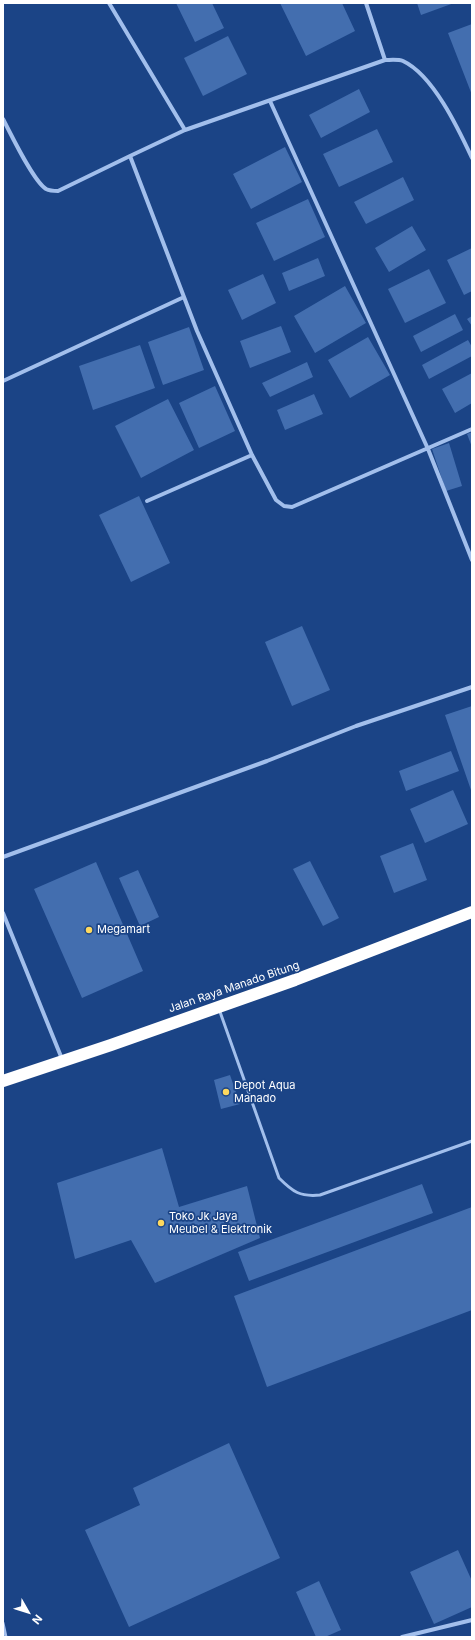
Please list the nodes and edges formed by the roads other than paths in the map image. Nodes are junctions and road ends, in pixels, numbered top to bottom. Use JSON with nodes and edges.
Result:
{"nodes":[{"id":1,"x":109,"y":3,"type":"edge"},
{"id":2,"x":366,"y":3,"type":"edge"},
{"id":3,"x":385,"y":60,"type":"junction"},
{"id":4,"x":270,"y":101,"type":"junction"},
{"id":5,"x":3,"y":119,"type":"edge"},
{"id":6,"x":185,"y":130,"type":"junction"},
{"id":7,"x":130,"y":156,"type":"junction"},
{"id":8,"x":472,"y":158,"type":"edge"},
{"id":9,"x":184,"y":297,"type":"junction"},
{"id":10,"x":3,"y":380,"type":"edge"},
{"id":11,"x":472,"y":428,"type":"edge"},
{"id":12,"x":428,"y":449,"type":"junction"},
{"id":13,"x":252,"y":455,"type":"junction"},
{"id":14,"x":147,"y":501,"type":"dead end"},
{"id":15,"x":472,"y":560,"type":"edge"},
{"id":16,"x":472,"y":687,"type":"edge"},
{"id":17,"x":3,"y":857,"type":"edge"},
{"id":18,"x":472,"y":912,"type":"edge"},
{"id":19,"x":3,"y":913,"type":"edge"},
{"id":20,"x":219,"y":1008,"type":"junction"},
{"id":21,"x":63,"y":1061,"type":"junction"},
{"id":22,"x":3,"y":1081,"type":"edge"},
{"id":23,"x":472,"y":1140,"type":"edge"},
{"id":24,"x":472,"y":1620,"type":"edge"},
{"id":25,"x":3,"y":1623,"type":"edge"},
{"id":26,"x":6,"y":1637,"type":"edge"},
{"id":27,"x":402,"y":1637,"type":"edge"}],
"edges":[{"from":1,"to":6,"type":"street"},
{"from":2,"to":3,"type":"street"},
{"from":3,"to":4,"type":"street"},
{"from":3,"to":8,"type":"street"},
{"from":4,"to":6,"type":"street"},
{"from":4,"to":12,"type":"street"},
{"from":5,"to":7,"type":"street"},
{"from":6,"to":7,"type":"street"},
{"from":7,"to":9,"type":"street"},
{"from":9,"to":10,"type":"street"},
{"from":9,"to":13,"type":"street"},
{"from":11,"to":12,"type":"street"},
{"from":12,"to":13,"type":"street"},
{"from":12,"to":15,"type":"street"},
{"from":13,"to":14,"type":"street"},
{"from":16,"to":17,"type":"street"},
{"from":18,"to":20,"type":"highway","name":"Jalan Raya Manado Bitung"},
{"from":19,"to":21,"type":"street"},
{"from":20,"to":21,"type":"highway","name":"Jalan Raya Manado Bitung"},
{"from":20,"to":23,"type":"lane"},
{"from":21,"to":22,"type":"highway","name":"Jalan Raya Manado Bitung"},
{"from":24,"to":27,"type":"street"},
{"from":25,"to":26,"type":"lane"}]}
